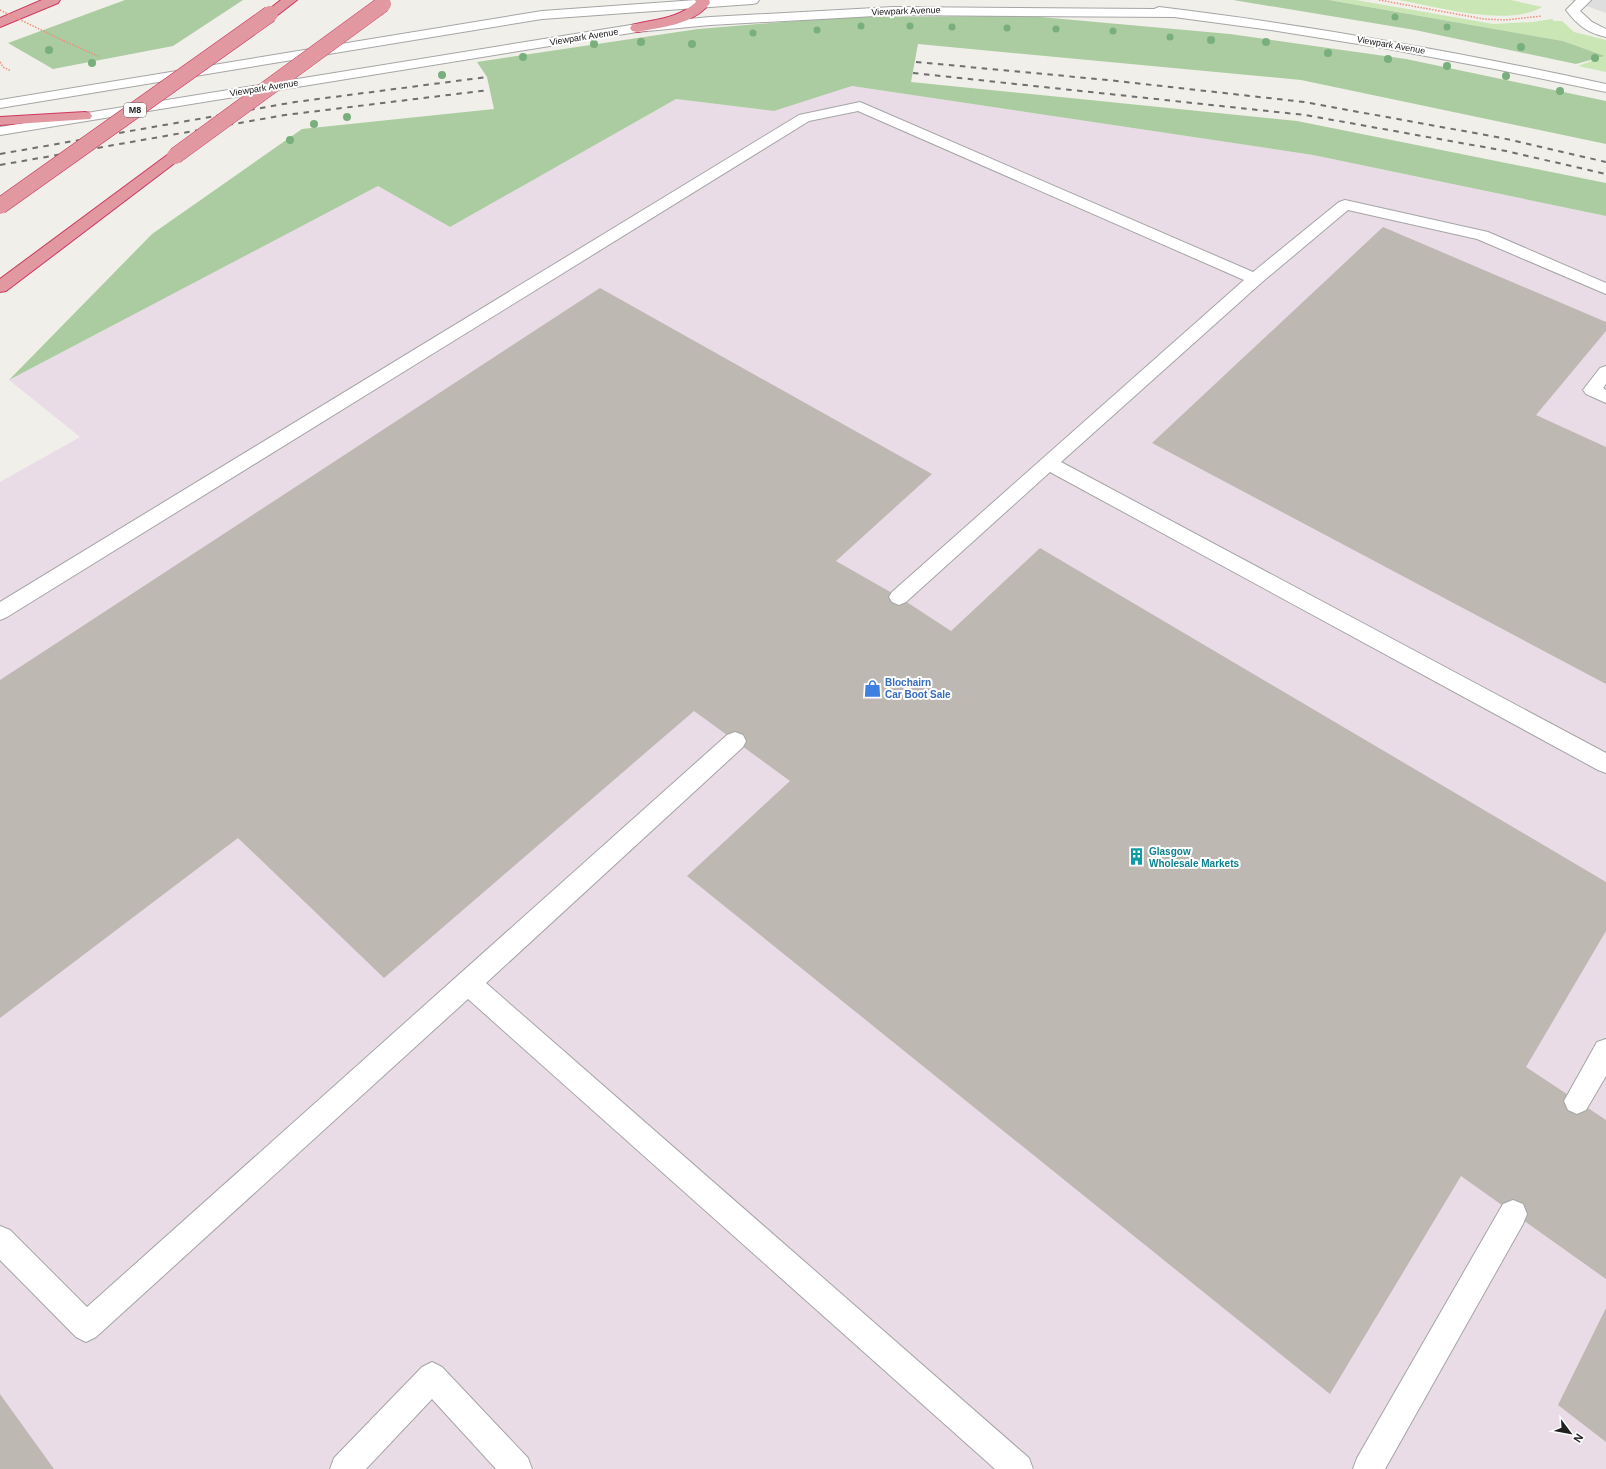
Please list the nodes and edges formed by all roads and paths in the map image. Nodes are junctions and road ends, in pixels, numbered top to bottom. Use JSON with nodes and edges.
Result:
{"nodes":[{"id":1,"x":53,"y":0,"type":"edge"},
{"id":2,"x":290,"y":0,"type":"edge"},
{"id":3,"x":752,"y":0,"type":"edge"},
{"id":4,"x":1055,"y":0,"type":"edge"},
{"id":5,"x":1379,"y":0,"type":"edge"},
{"id":6,"x":1584,"y":0,"type":"edge"},
{"id":7,"x":386,"y":2,"type":"edge"},
{"id":8,"x":702,"y":2,"type":"edge"},
{"id":9,"x":0,"y":10,"type":"edge"},
{"id":10,"x":1173,"y":13,"type":"junction"},
{"id":11,"x":1576,"y":15,"type":"junction"},
{"id":12,"x":0,"y":23,"type":"edge"},
{"id":13,"x":637,"y":28,"type":"junction"},
{"id":14,"x":1606,"y":33,"type":"edge"},
{"id":15,"x":64,"y":41,"type":"dead end"},
{"id":16,"x":1606,"y":88,"type":"edge"},
{"id":17,"x":0,"y":104,"type":"edge"},
{"id":18,"x":85,"y":116,"type":"junction"},
{"id":19,"x":0,"y":121,"type":"edge"},
{"id":20,"x":0,"y":131,"type":"edge"},
{"id":21,"x":0,"y":206,"type":"edge"},
{"id":22,"x":1255,"y":279,"type":"junction"},
{"id":23,"x":0,"y":287,"type":"edge"},
{"id":24,"x":1606,"y":289,"type":"edge"},
{"id":25,"x":1606,"y":372,"type":"edge"},
{"id":26,"x":1606,"y":397,"type":"edge"},
{"id":27,"x":1048,"y":462,"type":"junction"},
{"id":28,"x":899,"y":597,"type":"dead end"},
{"id":29,"x":0,"y":612,"type":"edge"},
{"id":30,"x":735,"y":741,"type":"dead end"},
{"id":31,"x":1606,"y":764,"type":"edge"},
{"id":32,"x":468,"y":983,"type":"junction"},
{"id":33,"x":1606,"y":1051,"type":"edge"},
{"id":34,"x":1577,"y":1101,"type":"dead end"},
{"id":35,"x":1512,"y":1214,"type":"dead end"},
{"id":36,"x":0,"y":1240,"type":"edge"},
{"id":37,"x":345,"y":1469,"type":"edge"},
{"id":38,"x":517,"y":1469,"type":"edge"},
{"id":39,"x":1018,"y":1469,"type":"edge"},
{"id":40,"x":1368,"y":1469,"type":"edge"}],
"edges":[{"from":1,"to":12,"type":"highway"},
{"from":2,"to":21,"type":"highway","number":"M8","bridge":true},
{"from":3,"to":8,"type":"street"},
{"from":4,"to":10,"type":"street","name":"Viewpark Avenue"},
{"from":5,"to":11,"type":"path"},
{"from":6,"to":11,"type":"street"},
{"from":7,"to":23,"type":"highway","bridge":true},
{"from":8,"to":13,"type":"highway"},
{"from":8,"to":17,"type":"street"},
{"from":9,"to":15,"type":"path","bridge":true},
{"from":10,"to":13,"type":"street","name":"Viewpark Avenue"},
{"from":10,"to":16,"type":"street","name":"Viewpark Avenue"},
{"from":11,"to":14,"type":"street"},
{"from":13,"to":18,"type":"street","name":"Viewpark Avenue"},
{"from":18,"to":19,"type":"highway"},
{"from":18,"to":20,"type":"street","name":"Viewpark Avenue"},
{"from":22,"to":24,"type":"street"},
{"from":22,"to":27,"type":"street"},
{"from":22,"to":29,"type":"street"},
{"from":25,"to":26,"type":"street"},
{"from":27,"to":28,"type":"street"},
{"from":27,"to":31,"type":"street"},
{"from":30,"to":32,"type":"street"},
{"from":32,"to":36,"type":"street"},
{"from":32,"to":39,"type":"street"},
{"from":33,"to":34,"type":"street"},
{"from":35,"to":40,"type":"street"},
{"from":37,"to":38,"type":"street"}]}
